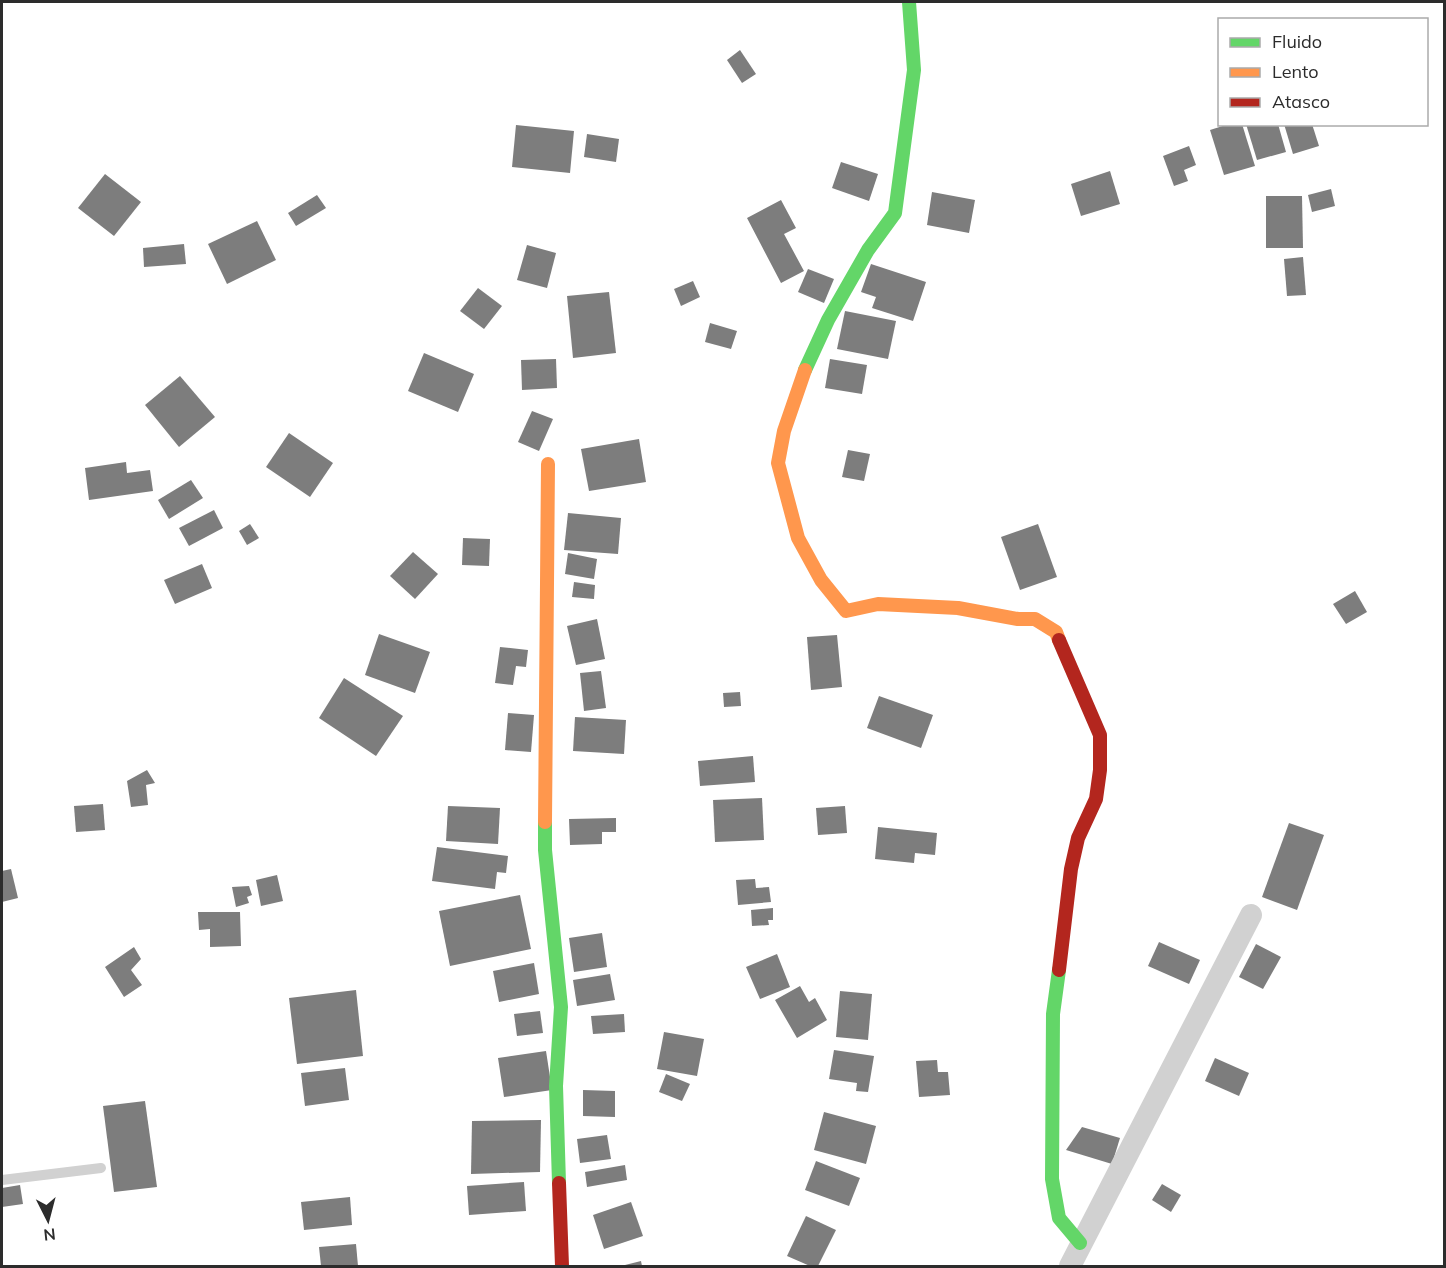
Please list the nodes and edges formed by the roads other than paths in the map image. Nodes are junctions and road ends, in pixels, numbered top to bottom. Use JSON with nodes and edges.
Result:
{"nodes":[{"id":1,"x":909,"y":2,"type":"edge"},
{"id":2,"x":548,"y":464,"type":"dead end"},
{"id":3,"x":1251,"y":915,"type":"dead end"},
{"id":4,"x":101,"y":1168,"type":"dead end"},
{"id":5,"x":2,"y":1180,"type":"edge"},
{"id":6,"x":1080,"y":1244,"type":"junction"},
{"id":7,"x":562,"y":1266,"type":"edge"},
{"id":8,"x":1070,"y":1266,"type":"edge"}],
"edges":[{"from":1,"to":6,"type":"street"},
{"from":2,"to":7,"type":"street"},
{"from":3,"to":6,"type":"street"},
{"from":4,"to":5,"type":"lane"},
{"from":6,"to":8,"type":"street"}]}
